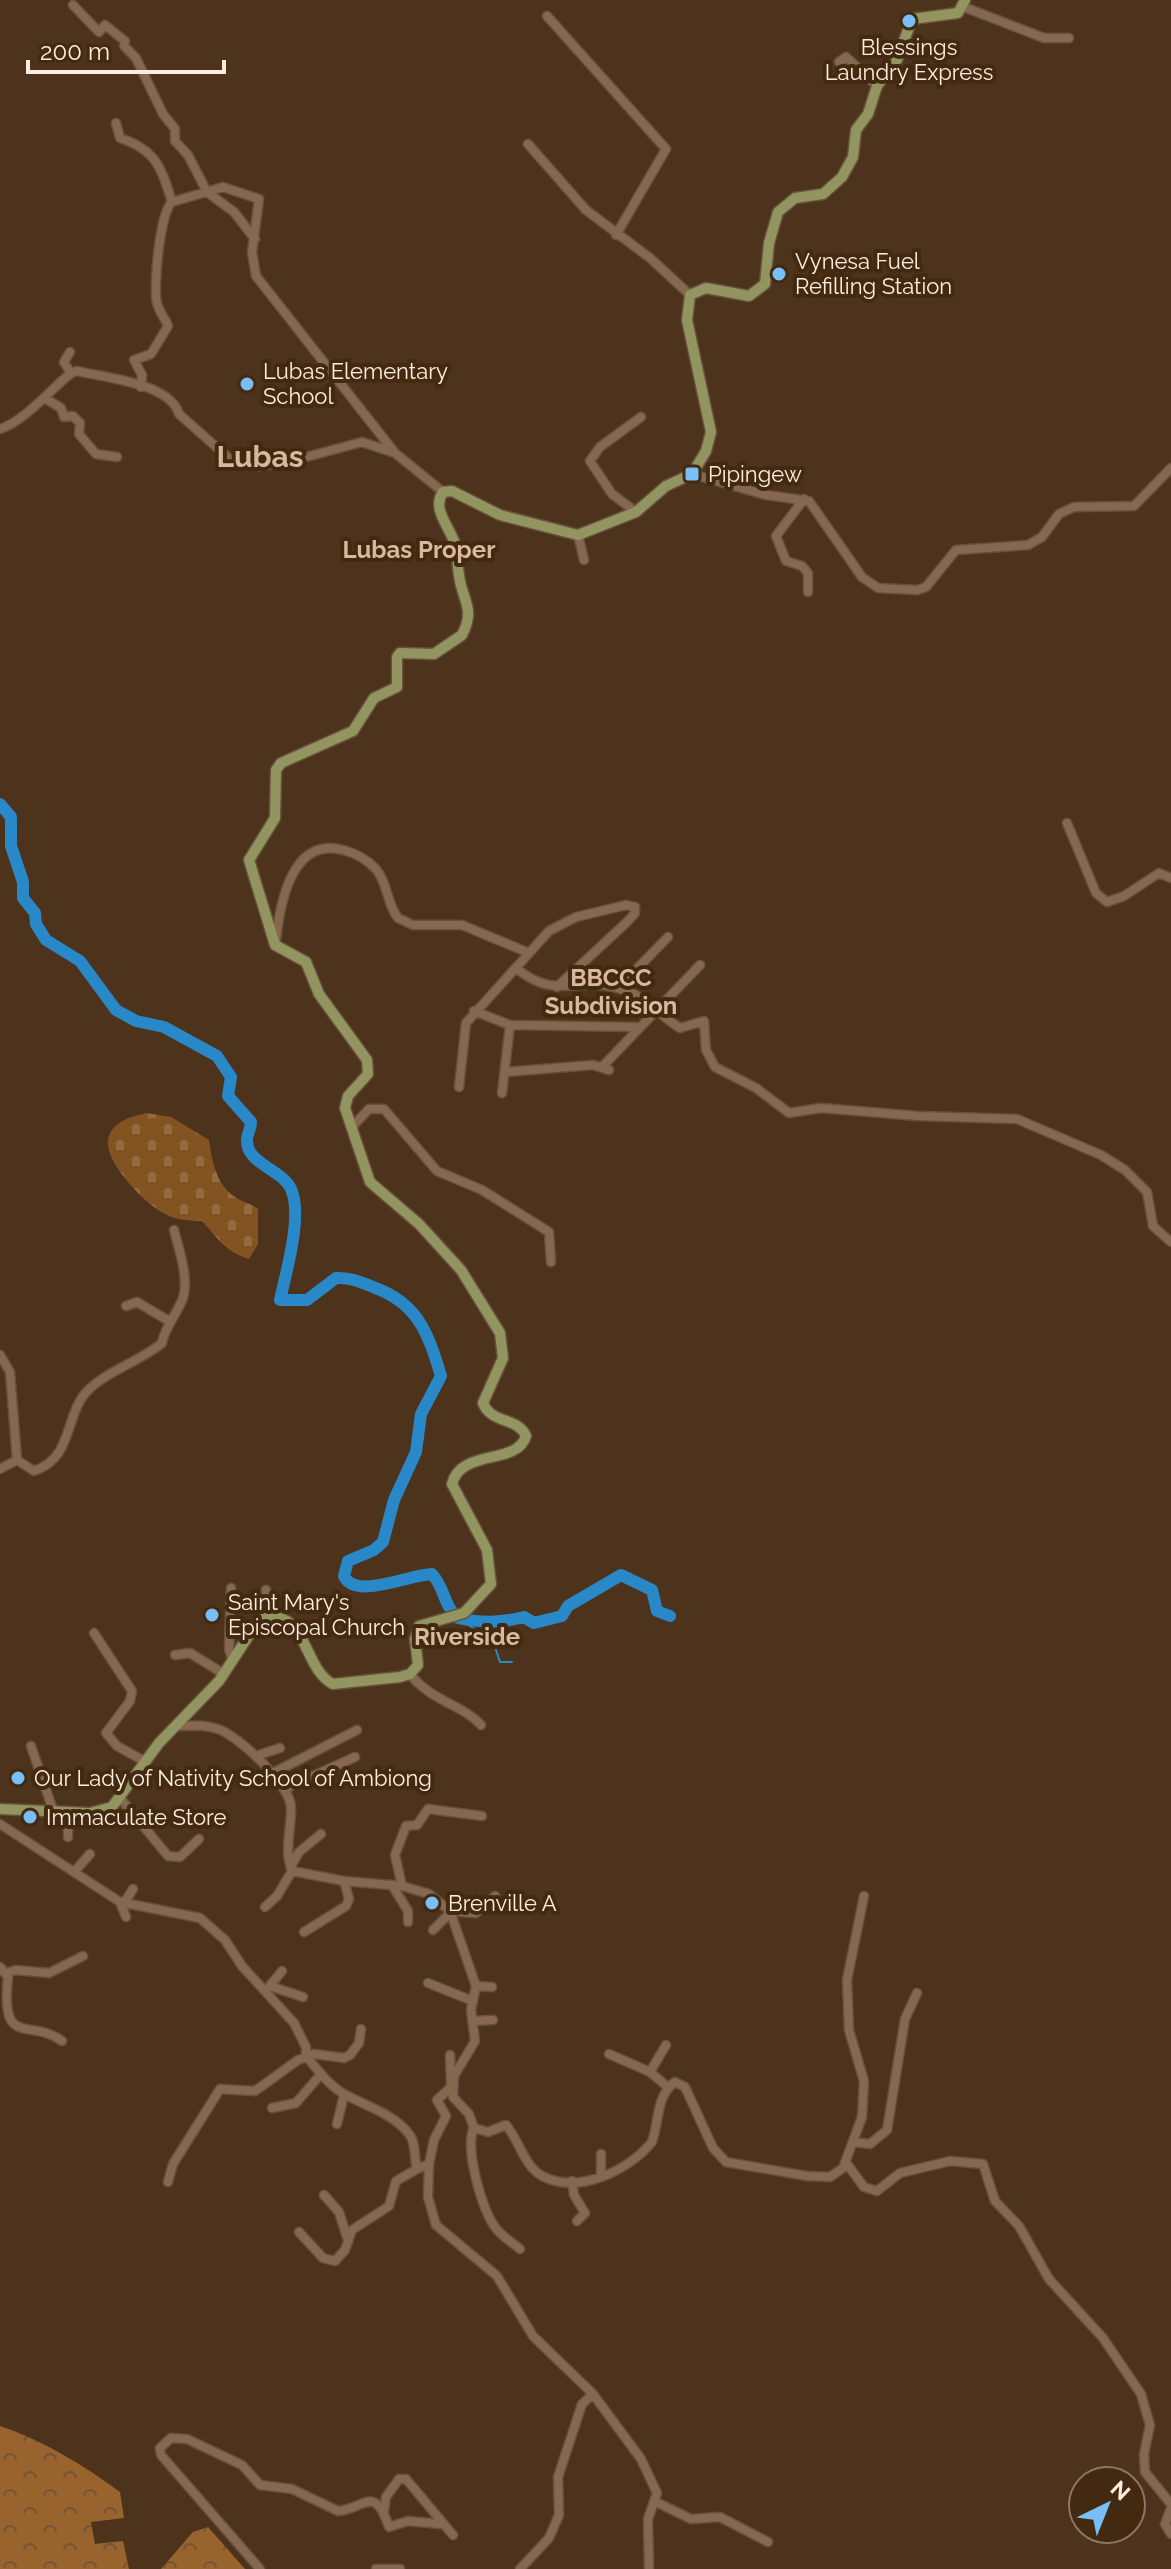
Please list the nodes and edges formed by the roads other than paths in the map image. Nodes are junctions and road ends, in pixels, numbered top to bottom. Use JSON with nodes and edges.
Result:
{"nodes":[{"id":1,"x":964,"y":3,"type":"edge"},
{"id":2,"x":73,"y":5,"type":"dead end"},
{"id":3,"x":547,"y":16,"type":"dead end"},
{"id":4,"x":1069,"y":38,"type":"dead end"},
{"id":5,"x":839,"y":62,"type":"dead end"},
{"id":6,"x":877,"y":86,"type":"junction"},
{"id":7,"x":116,"y":123,"type":"dead end"},
{"id":8,"x":528,"y":144,"type":"dead end"},
{"id":9,"x":207,"y":192,"type":"junction"},
{"id":10,"x":172,"y":202,"type":"junction"},
{"id":11,"x":616,"y":235,"type":"junction"},
{"id":12,"x":255,"y":239,"type":"junction"},
{"id":13,"x":690,"y":295,"type":"junction"},
{"id":14,"x":70,"y":352,"type":"dead end"},
{"id":15,"x":70,"y":372,"type":"junction"},
{"id":16,"x":141,"y":387,"type":"junction"},
{"id":17,"x":46,"y":399,"type":"junction"},
{"id":18,"x":641,"y":417,"type":"dead end"},
{"id":19,"x":0,"y":429,"type":"edge"},
{"id":20,"x":395,"y":453,"type":"junction"},
{"id":21,"x":117,"y":457,"type":"dead end"},
{"id":22,"x":1171,"y":468,"type":"edge"},
{"id":23,"x":692,"y":474,"type":"junction"},
{"id":24,"x":443,"y":492,"type":"junction"},
{"id":25,"x":804,"y":499,"type":"junction"},
{"id":26,"x":636,"y":512,"type":"junction"},
{"id":27,"x":578,"y":535,"type":"junction"},
{"id":28,"x":584,"y":560,"type":"dead end"},
{"id":29,"x":808,"y":592,"type":"dead end"},
{"id":30,"x":1067,"y":823,"type":"dead end"},
{"id":31,"x":1171,"y":878,"type":"edge"},
{"id":32,"x":668,"y":937,"type":"dead end"},
{"id":33,"x":275,"y":945,"type":"junction"},
{"id":34,"x":529,"y":953,"type":"junction"},
{"id":35,"x":700,"y":965,"type":"dead end"},
{"id":36,"x":516,"y":968,"type":"junction"},
{"id":37,"x":557,"y":988,"type":"junction"},
{"id":38,"x":618,"y":988,"type":"junction"},
{"id":39,"x":658,"y":1008,"type":"junction"},
{"id":40,"x":474,"y":1011,"type":"junction"},
{"id":41,"x":510,"y":1025,"type":"junction"},
{"id":42,"x":636,"y":1027,"type":"junction"},
{"id":43,"x":505,"y":1072,"type":"junction"},
{"id":44,"x":459,"y":1087,"type":"dead end"},
{"id":45,"x":502,"y":1093,"type":"dead end"},
{"id":46,"x":352,"y":1127,"type":"junction"},
{"id":47,"x":174,"y":1230,"type":"dead end"},
{"id":48,"x":1171,"y":1242,"type":"edge"},
{"id":49,"x":551,"y":1262,"type":"dead end"},
{"id":50,"x":126,"y":1306,"type":"dead end"},
{"id":51,"x":169,"y":1321,"type":"junction"},
{"id":52,"x":0,"y":1355,"type":"edge"},
{"id":53,"x":17,"y":1460,"type":"junction"},
{"id":54,"x":0,"y":1469,"type":"edge"},
{"id":55,"x":231,"y":1588,"type":"dead end"},
{"id":56,"x":266,"y":1590,"type":"dead end"},
{"id":57,"x":268,"y":1617,"type":"junction"},
{"id":58,"x":94,"y":1633,"type":"dead end"},
{"id":59,"x":175,"y":1655,"type":"dead end"},
{"id":60,"x":233,"y":1661,"type":"junction"},
{"id":61,"x":224,"y":1674,"type":"junction"},
{"id":62,"x":410,"y":1674,"type":"junction"},
{"id":63,"x":481,"y":1725,"type":"dead end"},
{"id":64,"x":174,"y":1726,"type":"junction"},
{"id":65,"x":357,"y":1730,"type":"dead end"},
{"id":66,"x":31,"y":1746,"type":"dead end"},
{"id":67,"x":280,"y":1748,"type":"dead end"},
{"id":68,"x":256,"y":1756,"type":"junction"},
{"id":69,"x":355,"y":1757,"type":"dead end"},
{"id":70,"x":144,"y":1761,"type":"junction"},
{"id":71,"x":274,"y":1778,"type":"junction"},
{"id":72,"x":120,"y":1798,"type":"junction"},
{"id":73,"x":0,"y":1809,"type":"edge"},
{"id":74,"x":53,"y":1810,"type":"junction"},
{"id":75,"x":68,"y":1811,"type":"junction"},
{"id":76,"x":482,"y":1816,"type":"dead end"},
{"id":77,"x":0,"y":1824,"type":"edge"},
{"id":78,"x":321,"y":1834,"type":"dead end"},
{"id":79,"x":68,"y":1837,"type":"dead end"},
{"id":80,"x":199,"y":1839,"type":"dead end"},
{"id":81,"x":90,"y":1854,"type":"dead end"},
{"id":82,"x":291,"y":1869,"type":"junction"},
{"id":83,"x":75,"y":1871,"type":"junction"},
{"id":84,"x":101,"y":1874,"type":"dead end"},
{"id":85,"x":344,"y":1881,"type":"junction"},
{"id":86,"x":93,"y":1883,"type":"junction"},
{"id":87,"x":397,"y":1885,"type":"junction"},
{"id":88,"x":133,"y":1889,"type":"dead end"},
{"id":89,"x":495,"y":1896,"type":"dead end"},
{"id":90,"x":864,"y":1896,"type":"dead end"},
{"id":91,"x":122,"y":1903,"type":"junction"},
{"id":92,"x":265,"y":1907,"type":"dead end"},
{"id":93,"x":450,"y":1912,"type":"junction"},
{"id":94,"x":126,"y":1917,"type":"dead end"},
{"id":95,"x":408,"y":1922,"type":"dead end"},
{"id":96,"x":433,"y":1930,"type":"dead end"},
{"id":97,"x":304,"y":1932,"type":"dead end"},
{"id":98,"x":83,"y":1956,"type":"dead end"},
{"id":99,"x":3,"y":1970,"type":"edge"},
{"id":100,"x":282,"y":1971,"type":"dead end"},
{"id":101,"x":428,"y":1983,"type":"dead end"},
{"id":102,"x":476,"y":1986,"type":"junction"},
{"id":103,"x":492,"y":1987,"type":"dead end"},
{"id":104,"x":268,"y":1989,"type":"junction"},
{"id":105,"x":917,"y":1993,"type":"dead end"},
{"id":106,"x":303,"y":1997,"type":"dead end"},
{"id":107,"x":473,"y":2001,"type":"junction"},
{"id":108,"x":493,"y":2020,"type":"dead end"},
{"id":109,"x":473,"y":2021,"type":"junction"},
{"id":110,"x":361,"y":2029,"type":"dead end"},
{"id":111,"x":62,"y":2041,"type":"dead end"},
{"id":112,"x":666,"y":2045,"type":"dead end"},
{"id":113,"x":609,"y":2054,"type":"dead end"},
{"id":114,"x":450,"y":2055,"type":"dead end"},
{"id":115,"x":306,"y":2056,"type":"junction"},
{"id":116,"x":650,"y":2072,"type":"junction"},
{"id":117,"x":321,"y":2074,"type":"junction"},
{"id":118,"x":451,"y":2085,"type":"junction"},
{"id":119,"x":669,"y":2088,"type":"junction"},
{"id":120,"x":344,"y":2095,"type":"junction"},
{"id":121,"x":272,"y":2108,"type":"dead end"},
{"id":122,"x":337,"y":2124,"type":"dead end"},
{"id":123,"x":474,"y":2128,"type":"junction"},
{"id":124,"x":853,"y":2142,"type":"junction"},
{"id":125,"x":601,"y":2154,"type":"dead end"},
{"id":126,"x":429,"y":2164,"type":"junction"},
{"id":127,"x":847,"y":2164,"type":"junction"},
{"id":128,"x":417,"y":2169,"type":"junction"},
{"id":129,"x":601,"y":2177,"type":"junction"},
{"id":130,"x":572,"y":2181,"type":"junction"},
{"id":131,"x":168,"y":2182,"type":"dead end"},
{"id":132,"x":324,"y":2195,"type":"dead end"},
{"id":133,"x":577,"y":2221,"type":"dead end"},
{"id":134,"x":299,"y":2232,"type":"dead end"},
{"id":135,"x":347,"y":2237,"type":"junction"},
{"id":136,"x":520,"y":2249,"type":"dead end"},
{"id":137,"x":593,"y":2394,"type":"junction"},
{"id":138,"x":656,"y":2502,"type":"junction"},
{"id":139,"x":1171,"y":2506,"type":"edge"},
{"id":140,"x":384,"y":2511,"type":"junction"},
{"id":141,"x":440,"y":2524,"type":"junction"},
{"id":142,"x":1171,"y":2534,"type":"edge"},
{"id":143,"x":453,"y":2535,"type":"dead end"},
{"id":144,"x":768,"y":2542,"type":"dead end"},
{"id":145,"x":260,"y":2569,"type":"edge"},
{"id":146,"x":376,"y":2569,"type":"edge"},
{"id":147,"x":400,"y":2569,"type":"edge"},
{"id":148,"x":520,"y":2569,"type":"edge"},
{"id":149,"x":649,"y":2569,"type":"edge"}],
"edges":[{"from":1,"to":4,"type":"street"},
{"from":1,"to":6,"type":"main road"},
{"from":2,"to":9,"type":"street"},
{"from":3,"to":11,"type":"street"},
{"from":5,"to":6,"type":"street"},
{"from":6,"to":13,"type":"main road"},
{"from":7,"to":10,"type":"street"},
{"from":8,"to":11,"type":"street"},
{"from":9,"to":10,"type":"street"},
{"from":9,"to":12,"type":"street"},
{"from":9,"to":12,"type":"street"},
{"from":10,"to":16,"type":"street"},
{"from":11,"to":13,"type":"street"},
{"from":12,"to":20,"type":"street"},
{"from":13,"to":23,"type":"main road"},
{"from":14,"to":15,"type":"street"},
{"from":15,"to":16,"type":"street"},
{"from":15,"to":17,"type":"street"},
{"from":16,"to":20,"type":"street"},
{"from":17,"to":19,"type":"street"},
{"from":17,"to":21,"type":"street"},
{"from":18,"to":26,"type":"street"},
{"from":20,"to":24,"type":"street"},
{"from":22,"to":25,"type":"street"},
{"from":23,"to":25,"type":"street"},
{"from":23,"to":26,"type":"main road"},
{"from":24,"to":27,"type":"main road"},
{"from":24,"to":33,"type":"main road"},
{"from":25,"to":29,"type":"street"},
{"from":26,"to":27,"type":"main road"},
{"from":27,"to":28,"type":"street"},
{"from":30,"to":31,"type":"street"},
{"from":32,"to":38,"type":"street"},
{"from":33,"to":34,"type":"street"},
{"from":33,"to":46,"type":"main road"},
{"from":34,"to":36,"type":"street"},
{"from":34,"to":37,"type":"street"},
{"from":35,"to":39,"type":"street"},
{"from":36,"to":37,"type":"street"},
{"from":36,"to":40,"type":"street"},
{"from":37,"to":38,"type":"street"},
{"from":38,"to":39,"type":"street"},
{"from":39,"to":42,"type":"street"},
{"from":39,"to":48,"type":"street"},
{"from":40,"to":41,"type":"street"},
{"from":40,"to":44,"type":"street"},
{"from":41,"to":42,"type":"street"},
{"from":41,"to":43,"type":"street"},
{"from":42,"to":43,"type":"street"},
{"from":43,"to":45,"type":"street"},
{"from":46,"to":49,"type":"street"},
{"from":46,"to":62,"type":"main road"},
{"from":47,"to":51,"type":"street"},
{"from":50,"to":51,"type":"street"},
{"from":51,"to":53,"type":"street"},
{"from":52,"to":53,"type":"street"},
{"from":53,"to":54,"type":"street"},
{"from":55,"to":60,"type":"street"},
{"from":56,"to":57,"type":"street"},
{"from":57,"to":60,"type":"main road"},
{"from":57,"to":62,"type":"main road"},
{"from":58,"to":70,"type":"street"},
{"from":59,"to":61,"type":"street"},
{"from":60,"to":61,"type":"main road"},
{"from":61,"to":64,"type":"main road"},
{"from":62,"to":63,"type":"street"},
{"from":64,"to":68,"type":"street"},
{"from":64,"to":70,"type":"main road"},
{"from":65,"to":71,"type":"street"},
{"from":66,"to":74,"type":"street"},
{"from":67,"to":68,"type":"street"},
{"from":68,"to":71,"type":"street"},
{"from":69,"to":71,"type":"street"},
{"from":70,"to":72,"type":"main road"},
{"from":71,"to":82,"type":"street"},
{"from":72,"to":75,"type":"main road"},
{"from":72,"to":80,"type":"street"},
{"from":73,"to":74,"type":"main road"},
{"from":74,"to":75,"type":"main road"},
{"from":75,"to":79,"type":"street"},
{"from":76,"to":87,"type":"street"},
{"from":77,"to":83,"type":"street"},
{"from":78,"to":82,"type":"street"},
{"from":81,"to":83,"type":"street"},
{"from":82,"to":85,"type":"street"},
{"from":82,"to":92,"type":"street"},
{"from":83,"to":86,"type":"street"},
{"from":84,"to":86,"type":"street"},
{"from":85,"to":87,"type":"street"},
{"from":85,"to":97,"type":"street"},
{"from":86,"to":91,"type":"street"},
{"from":87,"to":93,"type":"street"},
{"from":87,"to":95,"type":"street"},
{"from":88,"to":91,"type":"street"},
{"from":89,"to":93,"type":"street"},
{"from":90,"to":124,"type":"street"},
{"from":91,"to":94,"type":"street"},
{"from":91,"to":104,"type":"street"},
{"from":93,"to":96,"type":"street"},
{"from":93,"to":102,"type":"street"},
{"from":98,"to":99,"type":"street"},
{"from":99,"to":111,"type":"street"},
{"from":100,"to":104,"type":"street"},
{"from":101,"to":107,"type":"street"},
{"from":102,"to":103,"type":"street"},
{"from":102,"to":107,"type":"street"},
{"from":104,"to":106,"type":"street"},
{"from":104,"to":115,"type":"street"},
{"from":105,"to":124,"type":"street"},
{"from":107,"to":109,"type":"street"},
{"from":108,"to":109,"type":"street"},
{"from":109,"to":118,"type":"street"},
{"from":110,"to":115,"type":"street"},
{"from":112,"to":116,"type":"street"},
{"from":113,"to":116,"type":"street"},
{"from":114,"to":118,"type":"street"},
{"from":115,"to":117,"type":"street"},
{"from":115,"to":131,"type":"street"},
{"from":116,"to":119,"type":"street"},
{"from":117,"to":120,"type":"street"},
{"from":117,"to":121,"type":"street"},
{"from":118,"to":123,"type":"street"},
{"from":118,"to":126,"type":"street"},
{"from":119,"to":127,"type":"street"},
{"from":119,"to":129,"type":"street"},
{"from":120,"to":122,"type":"street"},
{"from":120,"to":128,"type":"street"},
{"from":123,"to":130,"type":"street"},
{"from":123,"to":136,"type":"street"},
{"from":124,"to":127,"type":"street"},
{"from":125,"to":129,"type":"street"},
{"from":126,"to":128,"type":"street"},
{"from":126,"to":137,"type":"street"},
{"from":127,"to":139,"type":"street"},
{"from":128,"to":135,"type":"street"},
{"from":129,"to":130,"type":"street"},
{"from":130,"to":133,"type":"street"},
{"from":132,"to":135,"type":"street"},
{"from":134,"to":135,"type":"street"},
{"from":137,"to":138,"type":"street"},
{"from":137,"to":148,"type":"street"},
{"from":138,"to":144,"type":"street"},
{"from":138,"to":149,"type":"street"},
{"from":139,"to":142,"type":"street"},
{"from":140,"to":141,"type":"street"},
{"from":140,"to":141,"type":"street"},
{"from":140,"to":145,"type":"street"},
{"from":141,"to":143,"type":"street"},
{"from":146,"to":147,"type":"street"}]}
